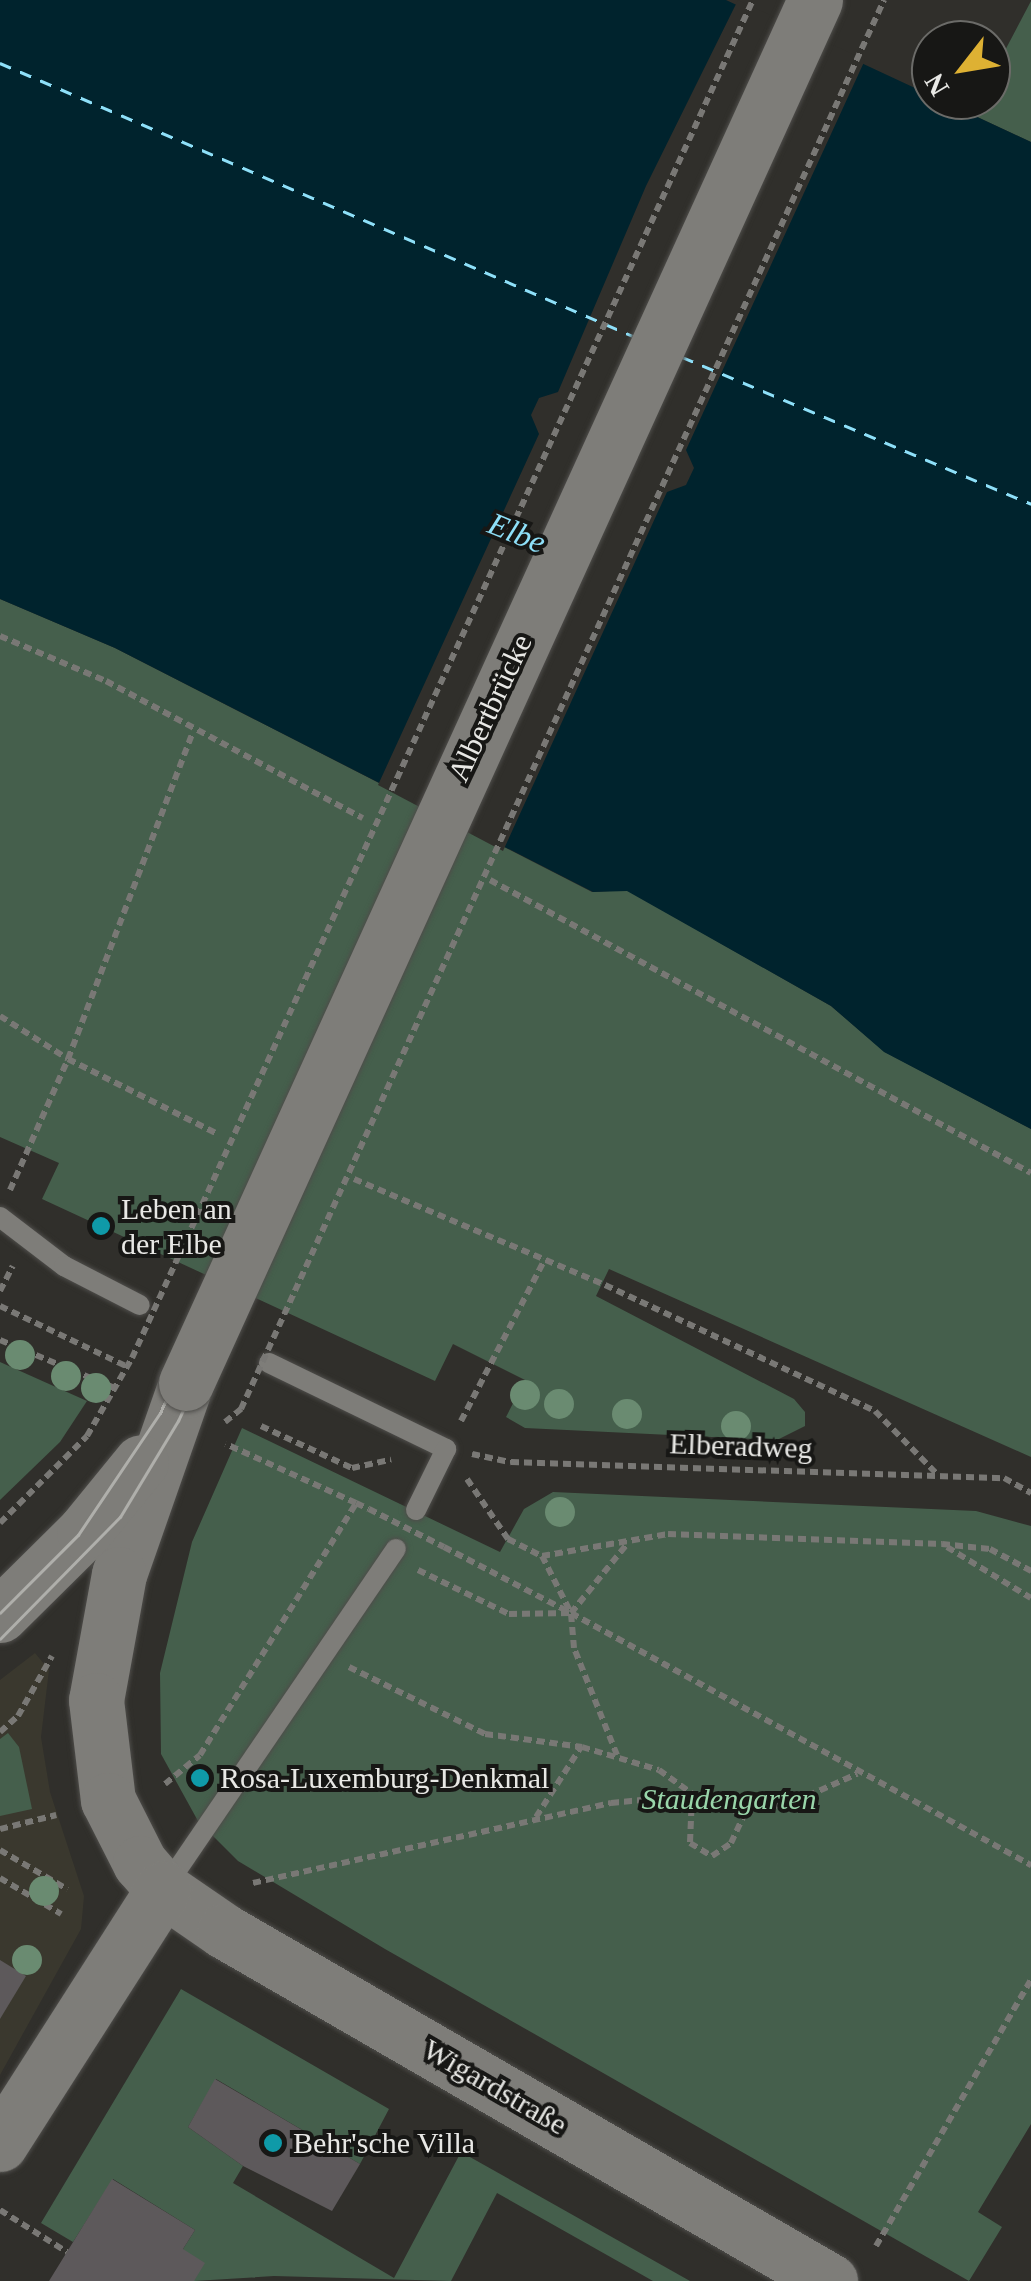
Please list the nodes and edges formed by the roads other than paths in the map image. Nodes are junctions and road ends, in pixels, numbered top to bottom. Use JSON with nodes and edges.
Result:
{"nodes":[{"id":1,"x":815,"y":0,"type":"edge"},
{"id":2,"x":0,"y":1217,"type":"edge"},
{"id":3,"x":140,"y":1305,"type":"dead end"},
{"id":4,"x":269,"y":1363,"type":"dead end"},
{"id":5,"x":178,"y":1400,"type":"junction"},
{"id":6,"x":416,"y":1510,"type":"dead end"},
{"id":7,"x":396,"y":1549,"type":"dead end"},
{"id":8,"x":0,"y":1615,"type":"edge"},
{"id":9,"x":164,"y":1889,"type":"junction"},
{"id":10,"x":0,"y":2144,"type":"edge"},
{"id":11,"x":830,"y":2281,"type":"edge"}],
"edges":[{"from":1,"to":5,"type":"main road","name":"Albertbrücke","bridge":true},
{"from":2,"to":3,"type":"lane"},
{"from":4,"to":6,"type":"lane"},
{"from":5,"to":8,"type":"main road"},
{"from":5,"to":9,"type":"main road","name":"Wigardstraße"},
{"from":7,"to":9,"type":"lane"},
{"from":9,"to":10,"type":"main road"},
{"from":9,"to":11,"type":"main road","name":"Wigardstraße"}]}
